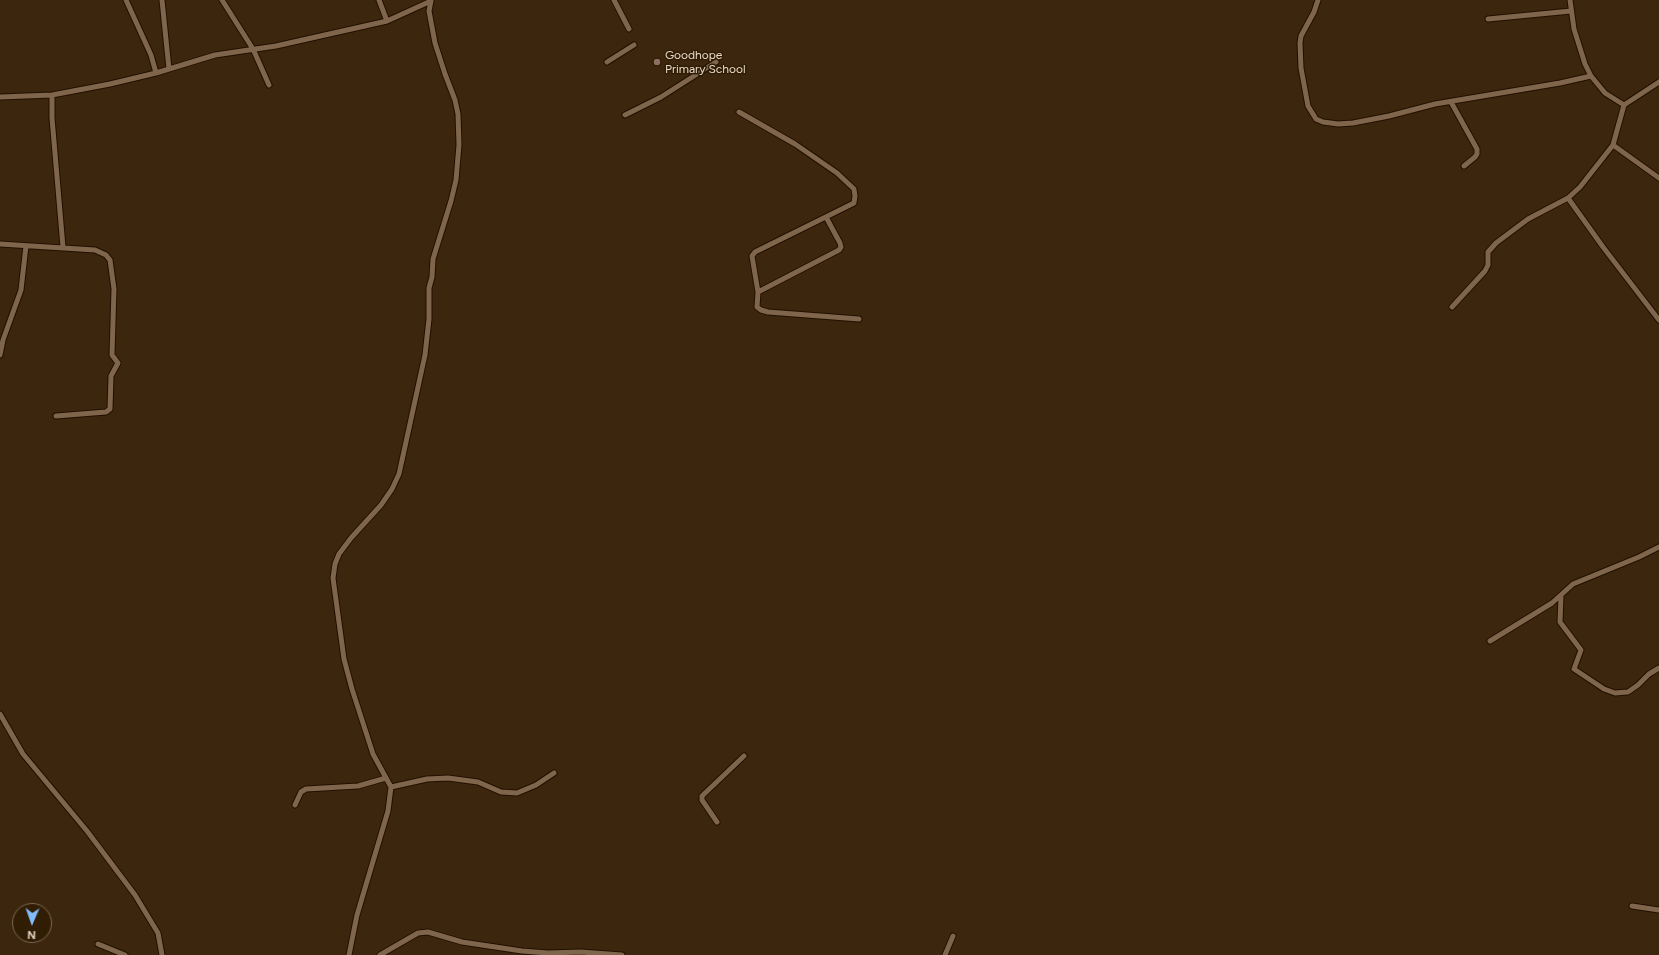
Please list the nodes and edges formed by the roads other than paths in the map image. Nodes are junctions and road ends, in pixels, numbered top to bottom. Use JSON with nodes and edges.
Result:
{"nodes":[{"id":1,"x":126,"y":0,"type":"edge"},
{"id":2,"x":162,"y":0,"type":"edge"},
{"id":3,"x":222,"y":0,"type":"edge"},
{"id":4,"x":379,"y":0,"type":"edge"},
{"id":5,"x":431,"y":0,"type":"edge"},
{"id":6,"x":614,"y":0,"type":"edge"},
{"id":7,"x":1318,"y":0,"type":"edge"},
{"id":8,"x":1570,"y":0,"type":"edge"},
{"id":9,"x":1571,"y":11,"type":"junction"},
{"id":10,"x":1488,"y":19,"type":"dead end"},
{"id":11,"x":387,"y":22,"type":"junction"},
{"id":12,"x":629,"y":29,"type":"dead end"},
{"id":13,"x":634,"y":45,"type":"dead end"},
{"id":14,"x":253,"y":49,"type":"junction"},
{"id":15,"x":607,"y":62,"type":"dead end"},
{"id":16,"x":716,"y":62,"type":"dead end"},
{"id":17,"x":169,"y":69,"type":"junction"},
{"id":18,"x":156,"y":73,"type":"junction"},
{"id":19,"x":1591,"y":76,"type":"junction"},
{"id":20,"x":1659,"y":82,"type":"edge"},
{"id":21,"x":269,"y":85,"type":"dead end"},
{"id":22,"x":52,"y":95,"type":"junction"},
{"id":23,"x":0,"y":97,"type":"edge"},
{"id":24,"x":1451,"y":102,"type":"junction"},
{"id":25,"x":1624,"y":105,"type":"junction"},
{"id":26,"x":739,"y":112,"type":"dead end"},
{"id":27,"x":625,"y":114,"type":"dead end"},
{"id":28,"x":1613,"y":145,"type":"junction"},
{"id":29,"x":1464,"y":166,"type":"dead end"},
{"id":30,"x":1659,"y":178,"type":"edge"},
{"id":31,"x":1568,"y":198,"type":"junction"},
{"id":32,"x":826,"y":217,"type":"junction"},
{"id":33,"x":0,"y":244,"type":"edge"},
{"id":34,"x":26,"y":246,"type":"junction"},
{"id":35,"x":63,"y":247,"type":"junction"},
{"id":36,"x":758,"y":292,"type":"junction"},
{"id":37,"x":1452,"y":307,"type":"dead end"},
{"id":38,"x":859,"y":319,"type":"dead end"},
{"id":39,"x":1659,"y":320,"type":"edge"},
{"id":40,"x":0,"y":355,"type":"edge"},
{"id":41,"x":56,"y":416,"type":"dead end"},
{"id":42,"x":1659,"y":547,"type":"edge"},
{"id":43,"x":1560,"y":596,"type":"junction"},
{"id":44,"x":1490,"y":641,"type":"dead end"},
{"id":45,"x":1659,"y":668,"type":"edge"},
{"id":46,"x":0,"y":714,"type":"edge"},
{"id":47,"x":744,"y":756,"type":"dead end"},
{"id":48,"x":554,"y":773,"type":"dead end"},
{"id":49,"x":386,"y":778,"type":"junction"},
{"id":50,"x":390,"y":787,"type":"junction"},
{"id":51,"x":295,"y":805,"type":"dead end"},
{"id":52,"x":717,"y":822,"type":"dead end"},
{"id":53,"x":1632,"y":906,"type":"dead end"},
{"id":54,"x":1659,"y":910,"type":"edge"},
{"id":55,"x":953,"y":936,"type":"dead end"},
{"id":56,"x":98,"y":944,"type":"dead end"},
{"id":57,"x":125,"y":955,"type":"edge"},
{"id":58,"x":162,"y":955,"type":"edge"},
{"id":59,"x":348,"y":955,"type":"edge"},
{"id":60,"x":380,"y":955,"type":"edge"},
{"id":61,"x":622,"y":955,"type":"edge"},
{"id":62,"x":945,"y":955,"type":"edge"}],
"edges":[{"from":1,"to":18,"type":"street"},
{"from":2,"to":17,"type":"street"},
{"from":3,"to":14,"type":"street"},
{"from":4,"to":11,"type":"street"},
{"from":5,"to":11,"type":"street"},
{"from":5,"to":49,"type":"street"},
{"from":6,"to":12,"type":"street"},
{"from":7,"to":24,"type":"street"},
{"from":8,"to":9,"type":"street"},
{"from":9,"to":10,"type":"street"},
{"from":9,"to":19,"type":"street"},
{"from":11,"to":14,"type":"street"},
{"from":13,"to":15,"type":"street"},
{"from":14,"to":17,"type":"street"},
{"from":14,"to":21,"type":"street"},
{"from":16,"to":27,"type":"street"},
{"from":17,"to":18,"type":"street"},
{"from":18,"to":22,"type":"street"},
{"from":19,"to":24,"type":"street"},
{"from":19,"to":25,"type":"street"},
{"from":20,"to":25,"type":"street"},
{"from":22,"to":23,"type":"street"},
{"from":22,"to":35,"type":"street"},
{"from":24,"to":29,"type":"street"},
{"from":25,"to":28,"type":"street"},
{"from":26,"to":32,"type":"street"},
{"from":28,"to":30,"type":"street"},
{"from":28,"to":31,"type":"street"},
{"from":31,"to":37,"type":"street"},
{"from":31,"to":39,"type":"street"},
{"from":32,"to":36,"type":"street"},
{"from":32,"to":36,"type":"street"},
{"from":33,"to":34,"type":"street"},
{"from":34,"to":35,"type":"street"},
{"from":34,"to":40,"type":"street"},
{"from":35,"to":41,"type":"street"},
{"from":36,"to":38,"type":"street"},
{"from":42,"to":43,"type":"street"},
{"from":43,"to":44,"type":"street"},
{"from":43,"to":45,"type":"street"},
{"from":46,"to":58,"type":"street"},
{"from":47,"to":52,"type":"street"},
{"from":48,"to":50,"type":"street"},
{"from":49,"to":50,"type":"street"},
{"from":49,"to":51,"type":"street"},
{"from":50,"to":59,"type":"street"},
{"from":53,"to":54,"type":"street"},
{"from":55,"to":62,"type":"street"},
{"from":56,"to":57,"type":"street"},
{"from":60,"to":61,"type":"street"}]}
